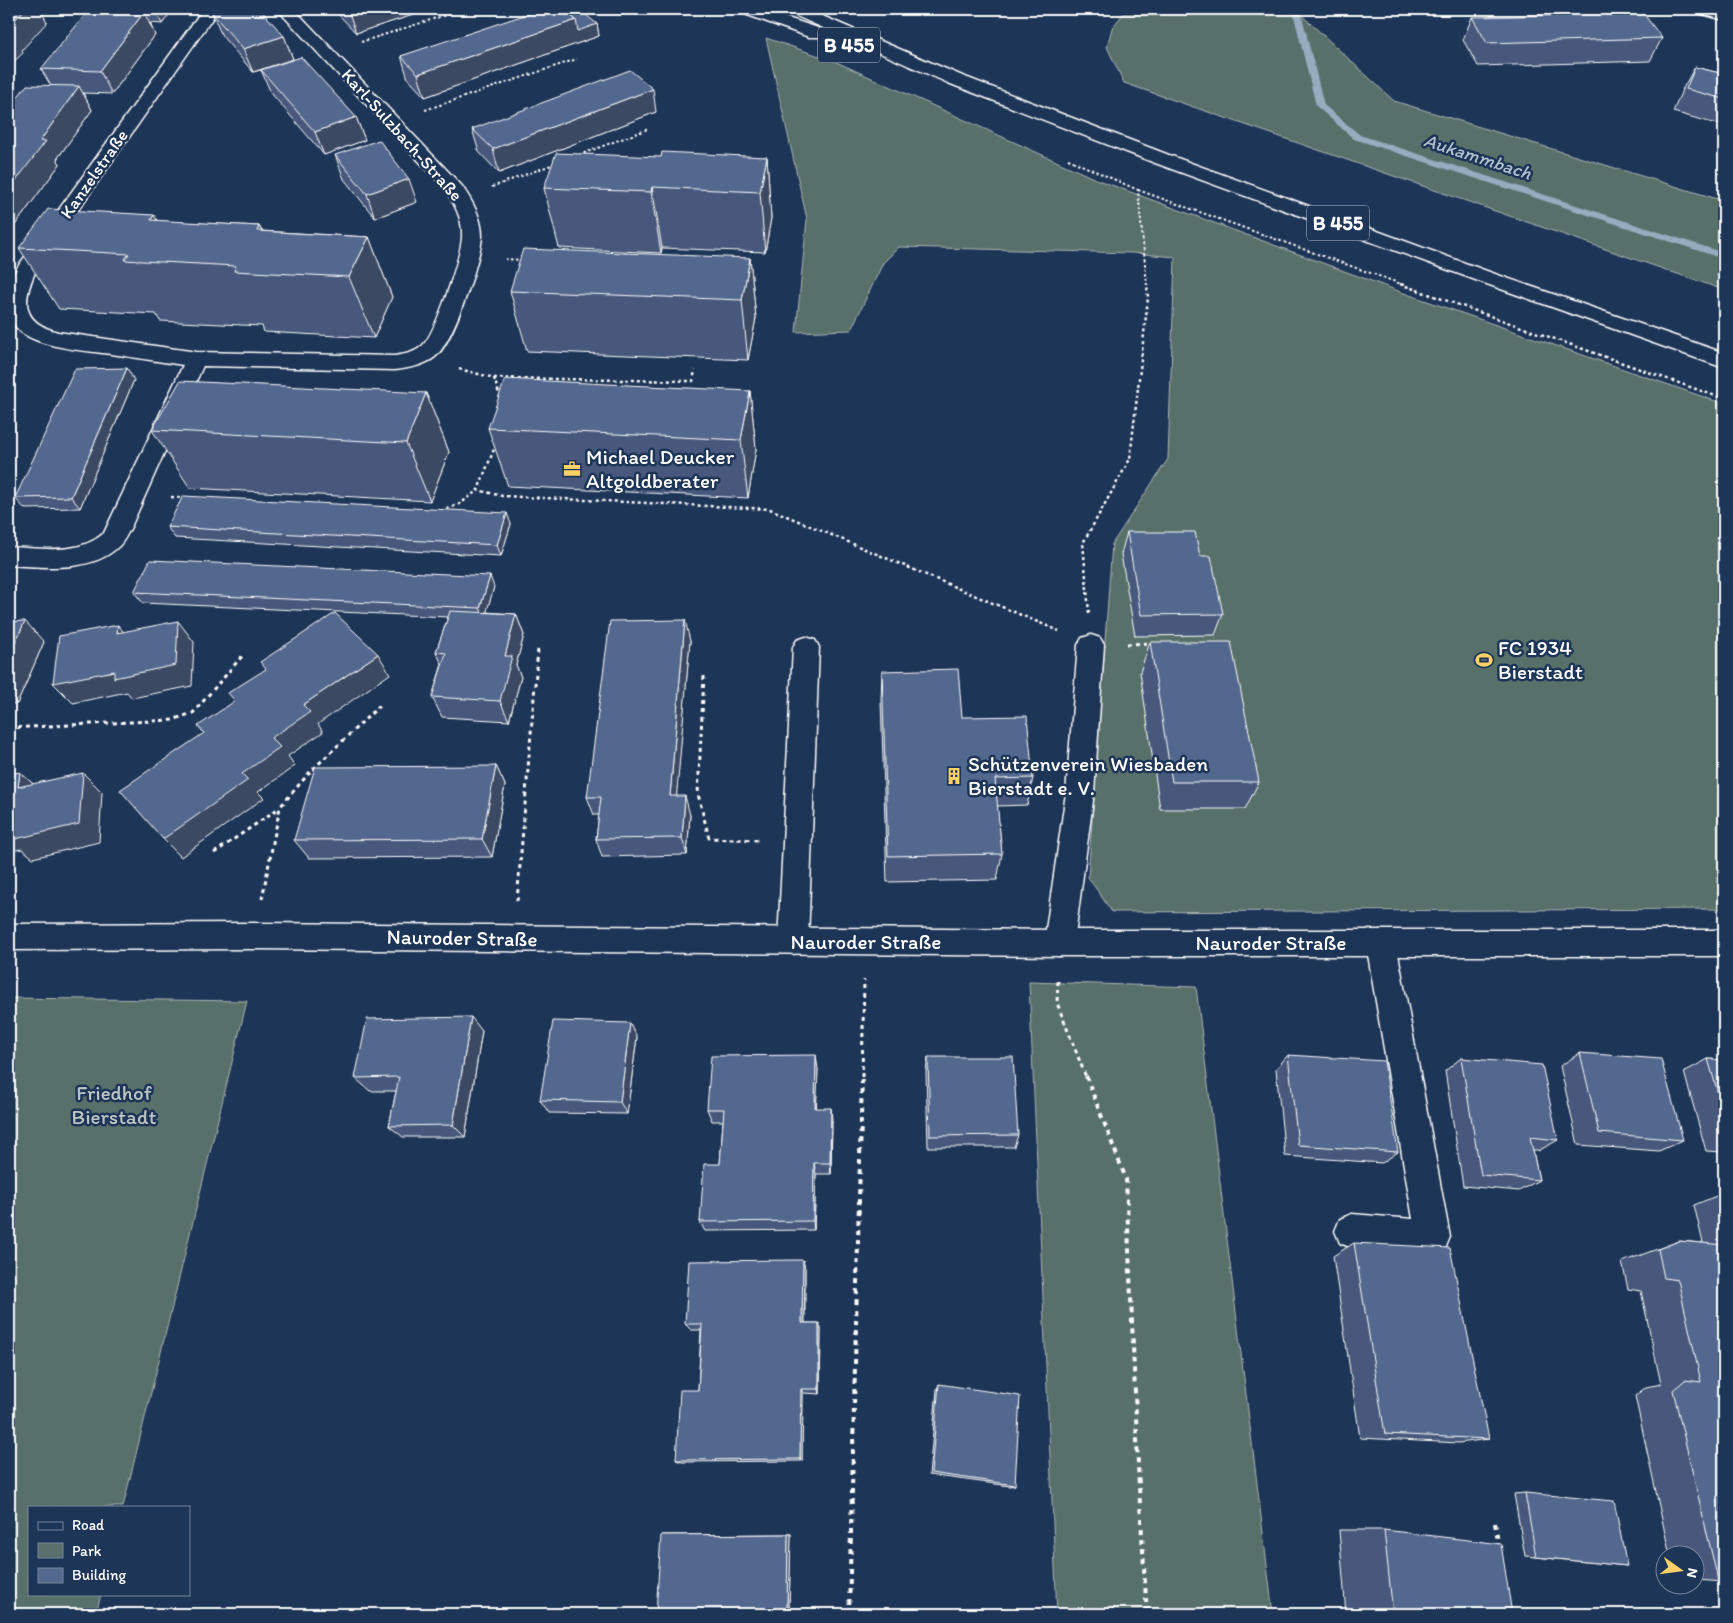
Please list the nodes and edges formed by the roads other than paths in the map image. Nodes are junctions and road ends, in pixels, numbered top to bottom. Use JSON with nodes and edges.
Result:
{"nodes":[{"id":1,"x":211,"y":9,"type":"edge"},
{"id":2,"x":285,"y":9,"type":"edge"},
{"id":3,"x":745,"y":9,"type":"edge"},
{"id":4,"x":793,"y":9,"type":"edge"},
{"id":5,"x":1701,"y":9,"type":"edge"},
{"id":6,"x":1724,"y":15,"type":"edge"},
{"id":7,"x":954,"y":79,"type":"junction"},
{"id":8,"x":17,"y":268,"type":"edge"},
{"id":9,"x":420,"y":358,"type":"joint"},
{"id":10,"x":196,"y":359,"type":"junction"},
{"id":11,"x":1724,"y":361,"type":"edge"},
{"id":12,"x":9,"y":556,"type":"edge"},
{"id":13,"x":1091,"y":645,"type":"road end"},
{"id":14,"x":806,"y":647,"type":"dead end"},
{"id":15,"x":9,"y":937,"type":"edge"},
{"id":16,"x":793,"y":941,"type":"junction"},
{"id":17,"x":1059,"y":943,"type":"junction"},
{"id":18,"x":1381,"y":943,"type":"junction"},
{"id":19,"x":1724,"y":943,"type":"edge"},
{"id":20,"x":1352,"y":1231,"type":"dead end"}],
"edges":[{"from":1,"to":8,"type":"street","name":"Kanzelstraße"},
{"from":2,"to":9,"type":"street","name":"Karl-Sulzbach-Straße"},
{"from":3,"to":7,"type":"street","number":"B 455"},
{"from":4,"to":7,"type":"street","number":"B 455"},
{"from":5,"to":6,"type":"street"},
{"from":7,"to":11,"type":"street","number":"B 455"},
{"from":8,"to":10,"type":"street","name":"Kanzelstraße"},
{"from":9,"to":10,"type":"street","name":"Kanzelstraße"},
{"from":10,"to":12,"type":"street"},
{"from":13,"to":17,"type":"street"},
{"from":14,"to":16,"type":"street"},
{"from":15,"to":16,"type":"street","name":"Nauroder Straße"},
{"from":16,"to":17,"type":"street","name":"Nauroder Straße"},
{"from":17,"to":18,"type":"street","name":"Nauroder Straße"},
{"from":18,"to":19,"type":"street","name":"Nauroder Straße"},
{"from":18,"to":20,"type":"street"}]}
